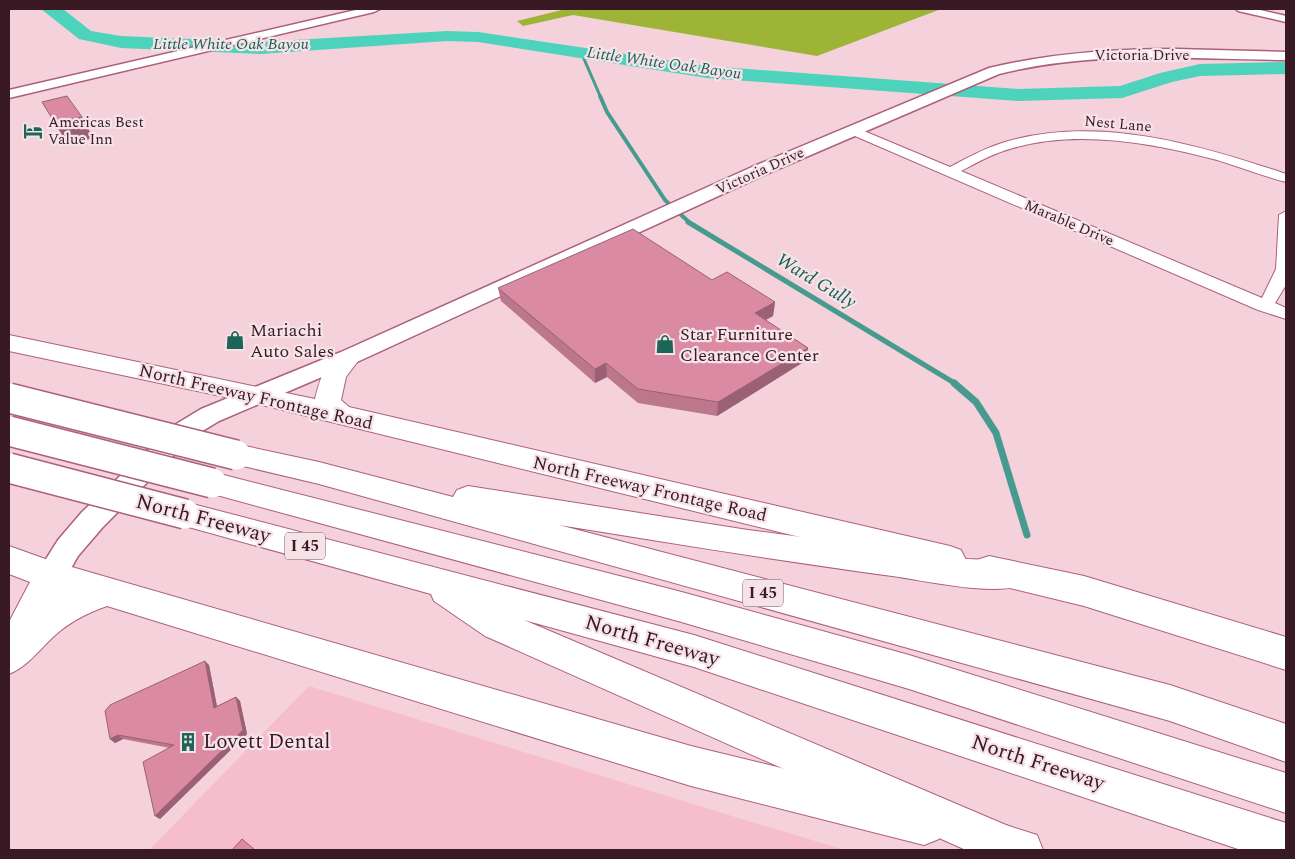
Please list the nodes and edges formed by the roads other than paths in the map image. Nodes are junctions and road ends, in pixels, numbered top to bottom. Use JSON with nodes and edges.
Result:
{"nodes":[{"id":1,"x":374,"y":9,"type":"edge"},
{"id":2,"x":1242,"y":9,"type":"edge"},
{"id":3,"x":1286,"y":19,"type":"edge"},
{"id":4,"x":1286,"y":56,"type":"edge"},
{"id":5,"x":9,"y":94,"type":"edge"},
{"id":6,"x":852,"y":130,"type":"junction"},
{"id":7,"x":950,"y":172,"type":"junction"},
{"id":8,"x":1286,"y":178,"type":"edge"},
{"id":9,"x":1286,"y":216,"type":"edge"},
{"id":10,"x":1264,"y":306,"type":"junction"},
{"id":11,"x":1286,"y":314,"type":"edge"},
{"id":12,"x":9,"y":343,"type":"edge"},
{"id":13,"x":348,"y":356,"type":"junction"},
{"id":14,"x":258,"y":395,"type":"junction"},
{"id":15,"x":9,"y":398,"type":"edge"},
{"id":16,"x":341,"y":415,"type":"junction"},
{"id":17,"x":9,"y":431,"type":"edge"},
{"id":18,"x":9,"y":468,"type":"edge"},
{"id":19,"x":319,"y":474,"type":"junction"},
{"id":20,"x":9,"y":560,"type":"edge"},
{"id":21,"x":51,"y":575,"type":"junction"},
{"id":22,"x":1011,"y":575,"type":"junction"},
{"id":23,"x":426,"y":578,"type":"junction"},
{"id":24,"x":109,"y":591,"type":"junction"},
{"id":25,"x":1286,"y":654,"type":"edge"},
{"id":26,"x":9,"y":657,"type":"edge"},
{"id":27,"x":1286,"y":743,"type":"edge"},
{"id":28,"x":1286,"y":793,"type":"edge"},
{"id":29,"x":1286,"y":844,"type":"edge"},
{"id":30,"x":1010,"y":846,"type":"edge"}],
"edges":[{"from":1,"to":5,"type":"street"},
{"from":2,"to":3,"type":"street"},
{"from":4,"to":6,"type":"street","name":"Victoria Drive"},
{"from":6,"to":7,"type":"street","name":"Marable Drive"},
{"from":6,"to":13,"type":"street","name":"Victoria Drive"},
{"from":7,"to":8,"type":"street","name":"Nest Lane"},
{"from":7,"to":10,"type":"street","name":"Marable Drive"},
{"from":9,"to":10,"type":"street"},
{"from":10,"to":11,"type":"street","name":"Marable Drive"},
{"from":12,"to":14,"type":"main road","name":"North Freeway Frontage Road"},
{"from":13,"to":14,"type":"street","name":"Victoria Drive"},
{"from":13,"to":16,"type":"main road"},
{"from":14,"to":16,"type":"main road","name":"North Freeway Frontage Road"},
{"from":14,"to":21,"type":"street","name":"Victoria Drive"},
{"from":15,"to":19,"type":"main road","number":"I 45","bridge":true},
{"from":16,"to":22,"type":"main road","name":"North Freeway Frontage Road"},
{"from":17,"to":28,"type":"main road","name":"North Freeway","bridge":true},
{"from":18,"to":23,"type":"main road","name":"North Freeway","number":"I 45","bridge":true},
{"from":19,"to":22,"type":"main road"},
{"from":19,"to":27,"type":"main road","number":"I 45"},
{"from":20,"to":21,"type":"main road"},
{"from":21,"to":24,"type":"main road"},
{"from":21,"to":26,"type":"main road"},
{"from":22,"to":25,"type":"main road","name":"North Freeway Frontage Road"},
{"from":23,"to":29,"type":"main road","name":"North Freeway","number":"I 45"},
{"from":23,"to":30,"type":"main road"},
{"from":24,"to":26,"type":"main road"},
{"from":24,"to":30,"type":"main road"}]}
